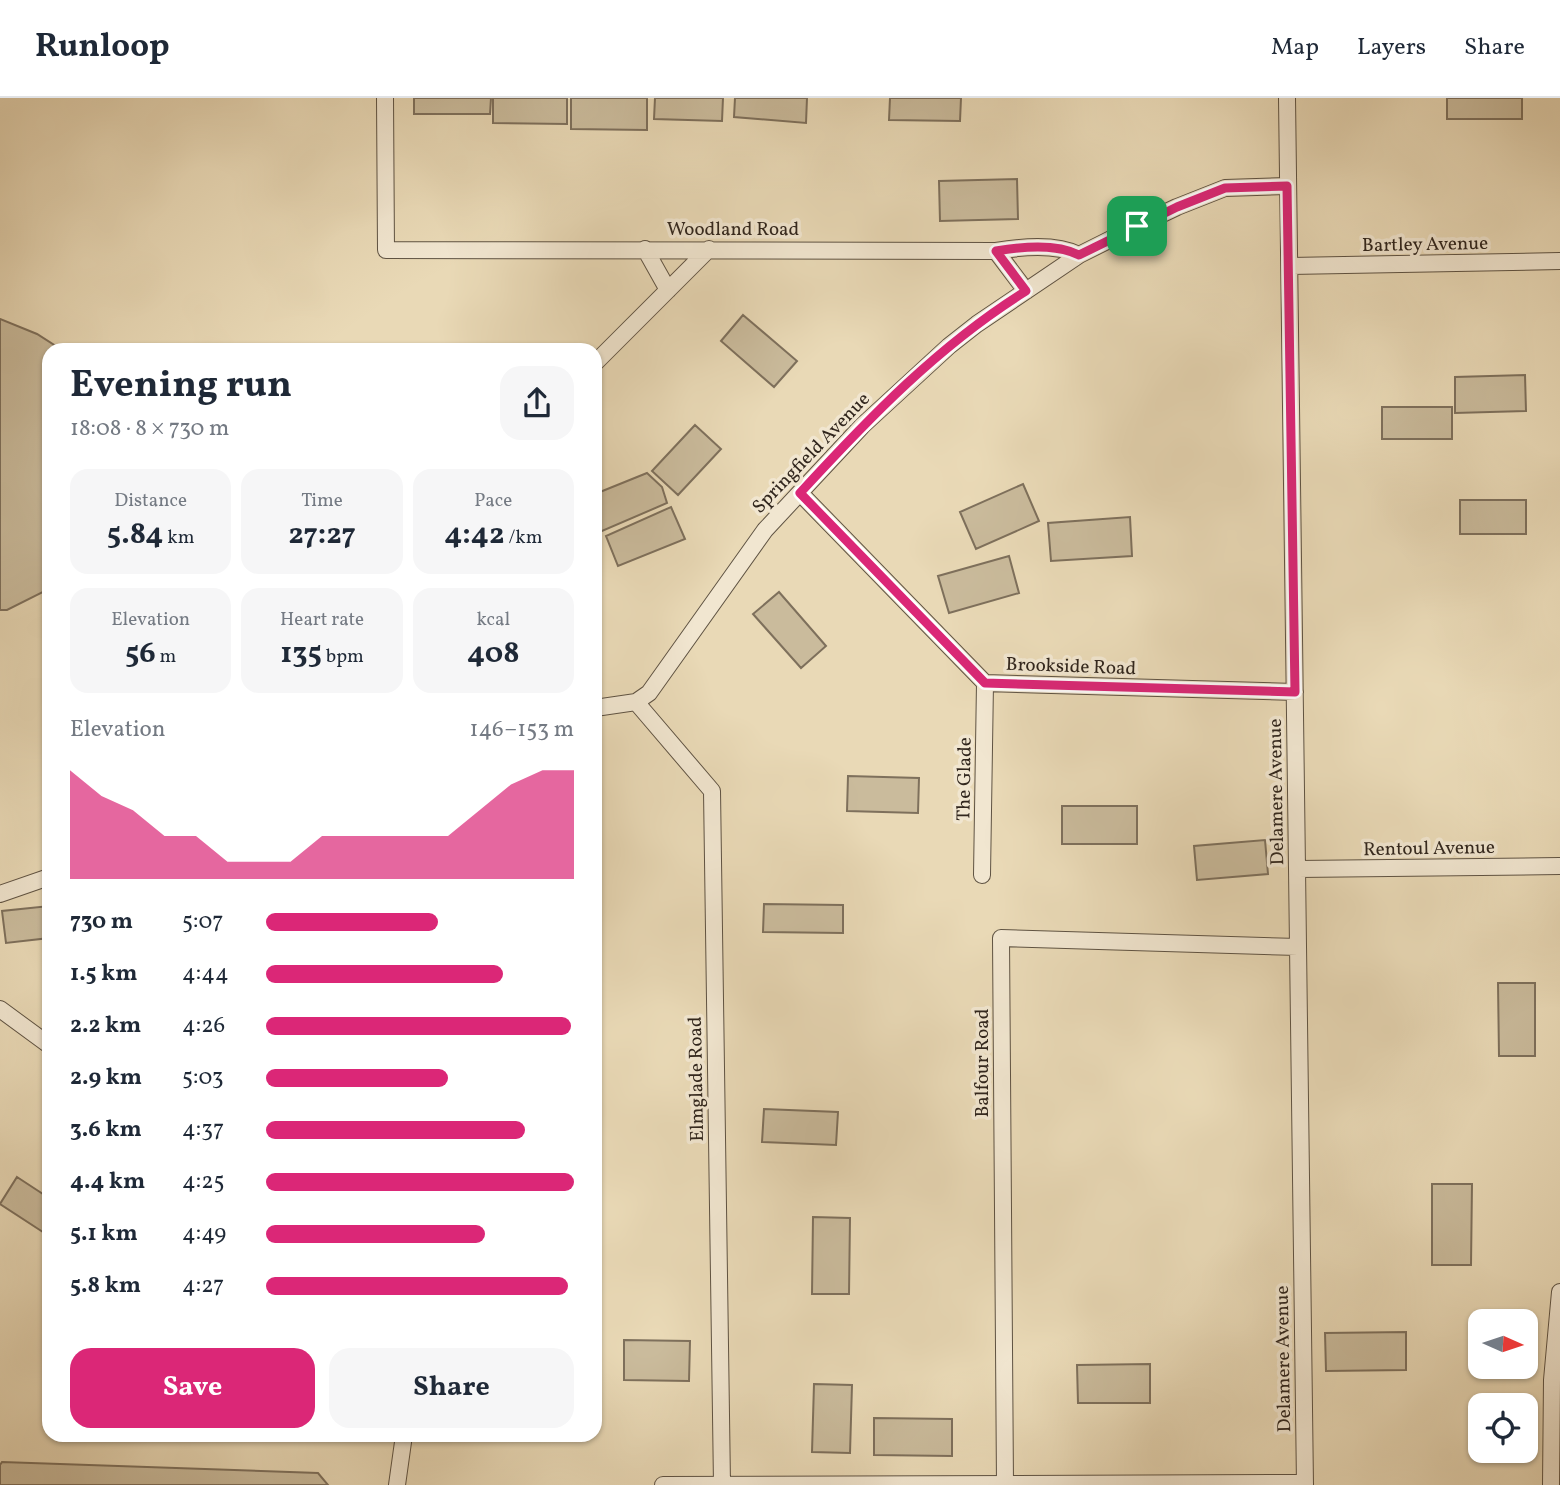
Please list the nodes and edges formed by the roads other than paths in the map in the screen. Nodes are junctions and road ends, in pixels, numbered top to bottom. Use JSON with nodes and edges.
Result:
{"nodes":[{"id":1,"x":385,"y":98,"type":"edge"},
{"id":2,"x":1287,"y":98,"type":"edge"},
{"id":3,"x":1287,"y":186,"type":"junction"},
{"id":4,"x":645,"y":249,"type":"junction"},
{"id":5,"x":709,"y":249,"type":"junction"},
{"id":6,"x":996,"y":251,"type":"junction"},
{"id":7,"x":1079,"y":255,"type":"junction"},
{"id":8,"x":1560,"y":261,"type":"edge"},
{"id":9,"x":1290,"y":265,"type":"junction"},
{"id":10,"x":668,"y":290,"type":"junction"},
{"id":11,"x":1026,"y":291,"type":"junction"},
{"id":12,"x":602,"y":356,"type":"edge"},
{"id":13,"x":800,"y":493,"type":"junction"},
{"id":14,"x":985,"y":683,"type":"junction"},
{"id":15,"x":1295,"y":692,"type":"junction"},
{"id":16,"x":636,"y":702,"type":"junction"},
{"id":17,"x":602,"y":707,"type":"edge"},
{"id":18,"x":1560,"y":866,"type":"edge"},
{"id":19,"x":1298,"y":869,"type":"junction"},
{"id":20,"x":982,"y":875,"type":"dead end"},
{"id":21,"x":42,"y":879,"type":"edge"},
{"id":22,"x":0,"y":894,"type":"edge"},
{"id":23,"x":1298,"y":947,"type":"junction"},
{"id":24,"x":0,"y":1009,"type":"edge"},
{"id":25,"x":42,"y":1040,"type":"edge"},
{"id":26,"x":1560,"y":1292,"type":"edge"},
{"id":27,"x":403,"y":1442,"type":"edge"},
{"id":28,"x":722,"y":1483,"type":"edge"},
{"id":29,"x":1005,"y":1484,"type":"edge"},
{"id":30,"x":1305,"y":1484,"type":"edge"},
{"id":31,"x":397,"y":1485,"type":"edge"},
{"id":32,"x":663,"y":1485,"type":"edge"},
{"id":33,"x":931,"y":1485,"type":"edge"},
{"id":34,"x":1551,"y":1485,"type":"edge"}],
"edges":[{"from":1,"to":4,"type":"street","name":"Woodland Road"},
{"from":2,"to":3,"type":"street","name":"Delamere Avenue"},
{"from":3,"to":7,"type":"street","name":"Springfield Avenue"},
{"from":3,"to":9,"type":"street","name":"Delamere Avenue"},
{"from":4,"to":5,"type":"street","name":"Woodland Road"},
{"from":4,"to":10,"type":"street"},
{"from":5,"to":6,"type":"street","name":"Woodland Road"},
{"from":5,"to":10,"type":"street"},
{"from":6,"to":7,"type":"street","name":"Woodland Road"},
{"from":6,"to":11,"type":"street"},
{"from":7,"to":11,"type":"street","name":"Springfield Avenue"},
{"from":8,"to":9,"type":"street","name":"Bartley Avenue"},
{"from":9,"to":15,"type":"street","name":"Delamere Avenue"},
{"from":10,"to":12,"type":"street"},
{"from":11,"to":13,"type":"street","name":"Springfield Avenue"},
{"from":13,"to":14,"type":"street","name":"Brookside Road"},
{"from":13,"to":16,"type":"street","name":"Springfield Avenue"},
{"from":14,"to":15,"type":"street","name":"Brookside Road"},
{"from":14,"to":20,"type":"street","name":"The Glade"},
{"from":15,"to":19,"type":"street","name":"Delamere Avenue"},
{"from":16,"to":17,"type":"street"},
{"from":16,"to":28,"type":"street","name":"Elmglade Road"},
{"from":18,"to":19,"type":"street","name":"Rentoul Avenue"},
{"from":19,"to":23,"type":"street","name":"Delamere Avenue"},
{"from":21,"to":22,"type":"street"},
{"from":23,"to":29,"type":"street","name":"Balfour Road"},
{"from":23,"to":30,"type":"street","name":"Delamere Avenue"},
{"from":24,"to":25,"type":"street"},
{"from":26,"to":34,"type":"street"},
{"from":27,"to":31,"type":"street"},
{"from":28,"to":32,"type":"street"},
{"from":28,"to":33,"type":"street"},
{"from":29,"to":30,"type":"street"},
{"from":29,"to":33,"type":"street"}]}
